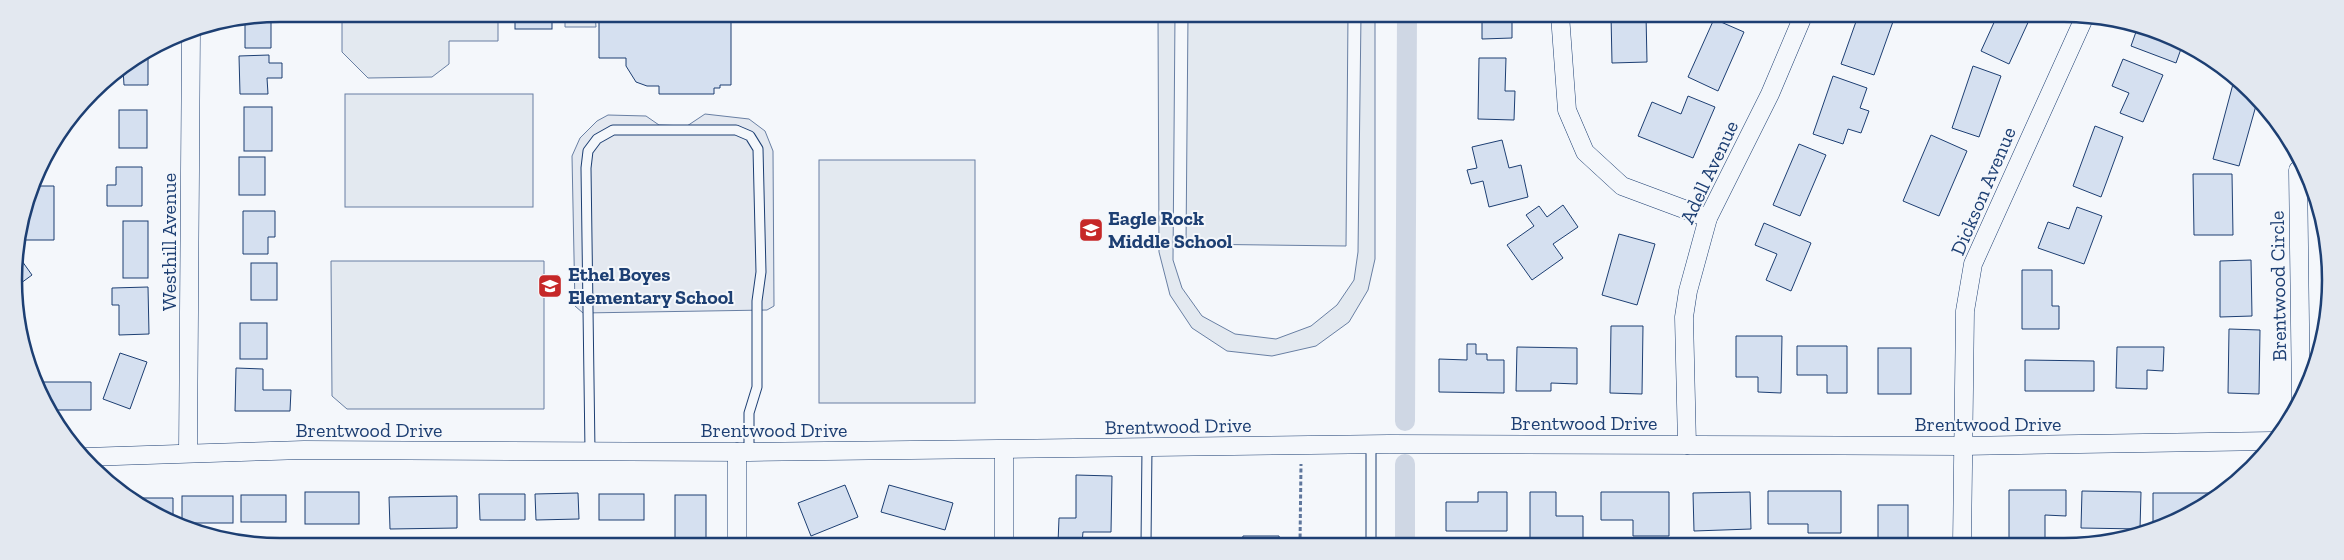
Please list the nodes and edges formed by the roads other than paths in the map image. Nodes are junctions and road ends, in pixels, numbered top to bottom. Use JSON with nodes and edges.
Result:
{"nodes":[{"id":1,"x":1561,"y":22,"type":"edge"},
{"id":2,"x":1800,"y":22,"type":"edge"},
{"id":3,"x":2083,"y":23,"type":"edge"},
{"id":4,"x":191,"y":38,"type":"edge"},
{"id":5,"x":2298,"y":172,"type":"edge"},
{"id":6,"x":1708,"y":218,"type":"junction"},
{"id":7,"x":2301,"y":382,"type":"edge"},
{"id":8,"x":2265,"y":441,"type":"edge"},
{"id":9,"x":1371,"y":444,"type":"junction"},
{"id":10,"x":1687,"y":444,"type":"junction"},
{"id":11,"x":1962,"y":446,"type":"junction"},
{"id":12,"x":1147,"y":448,"type":"junction"},
{"id":13,"x":1004,"y":450,"type":"junction"},
{"id":14,"x":590,"y":452,"type":"junction"},
{"id":15,"x":743,"y":452,"type":"junction"},
{"id":16,"x":188,"y":453,"type":"junction"},
{"id":17,"x":93,"y":457,"type":"edge"},
{"id":18,"x":736,"y":538,"type":"edge"},
{"id":19,"x":1004,"y":538,"type":"edge"},
{"id":20,"x":1146,"y":538,"type":"edge"},
{"id":21,"x":1371,"y":538,"type":"edge"},
{"id":22,"x":1962,"y":538,"type":"edge"}],
"edges":[{"from":1,"to":6,"type":"street"},
{"from":2,"to":6,"type":"street","name":"Adell Avenue"},
{"from":3,"to":11,"type":"street","name":"Dickson Avenue"},
{"from":4,"to":16,"type":"street","name":"Westhill Avenue"},
{"from":5,"to":7,"type":"street","name":"Brentwood Circle"},
{"from":6,"to":10,"type":"street","name":"Adell Avenue"},
{"from":8,"to":11,"type":"street","name":"Brentwood Drive"},
{"from":9,"to":10,"type":"street","name":"Brentwood Drive"},
{"from":9,"to":12,"type":"street","name":"Brentwood Drive"},
{"from":9,"to":21,"type":"lane"},
{"from":10,"to":11,"type":"street","name":"Brentwood Drive"},
{"from":11,"to":22,"type":"street","name":"Dickson Avenue"},
{"from":12,"to":13,"type":"street","name":"Brentwood Drive"},
{"from":12,"to":20,"type":"lane"},
{"from":13,"to":15,"type":"street","name":"Brentwood Drive"},
{"from":13,"to":19,"type":"street"},
{"from":14,"to":15,"type":"street","name":"Brentwood Drive"},
{"from":14,"to":15,"type":"lane"},
{"from":14,"to":16,"type":"street","name":"Brentwood Drive"},
{"from":15,"to":18,"type":"street"},
{"from":16,"to":17,"type":"street","name":"Brentwood Drive"}]}
